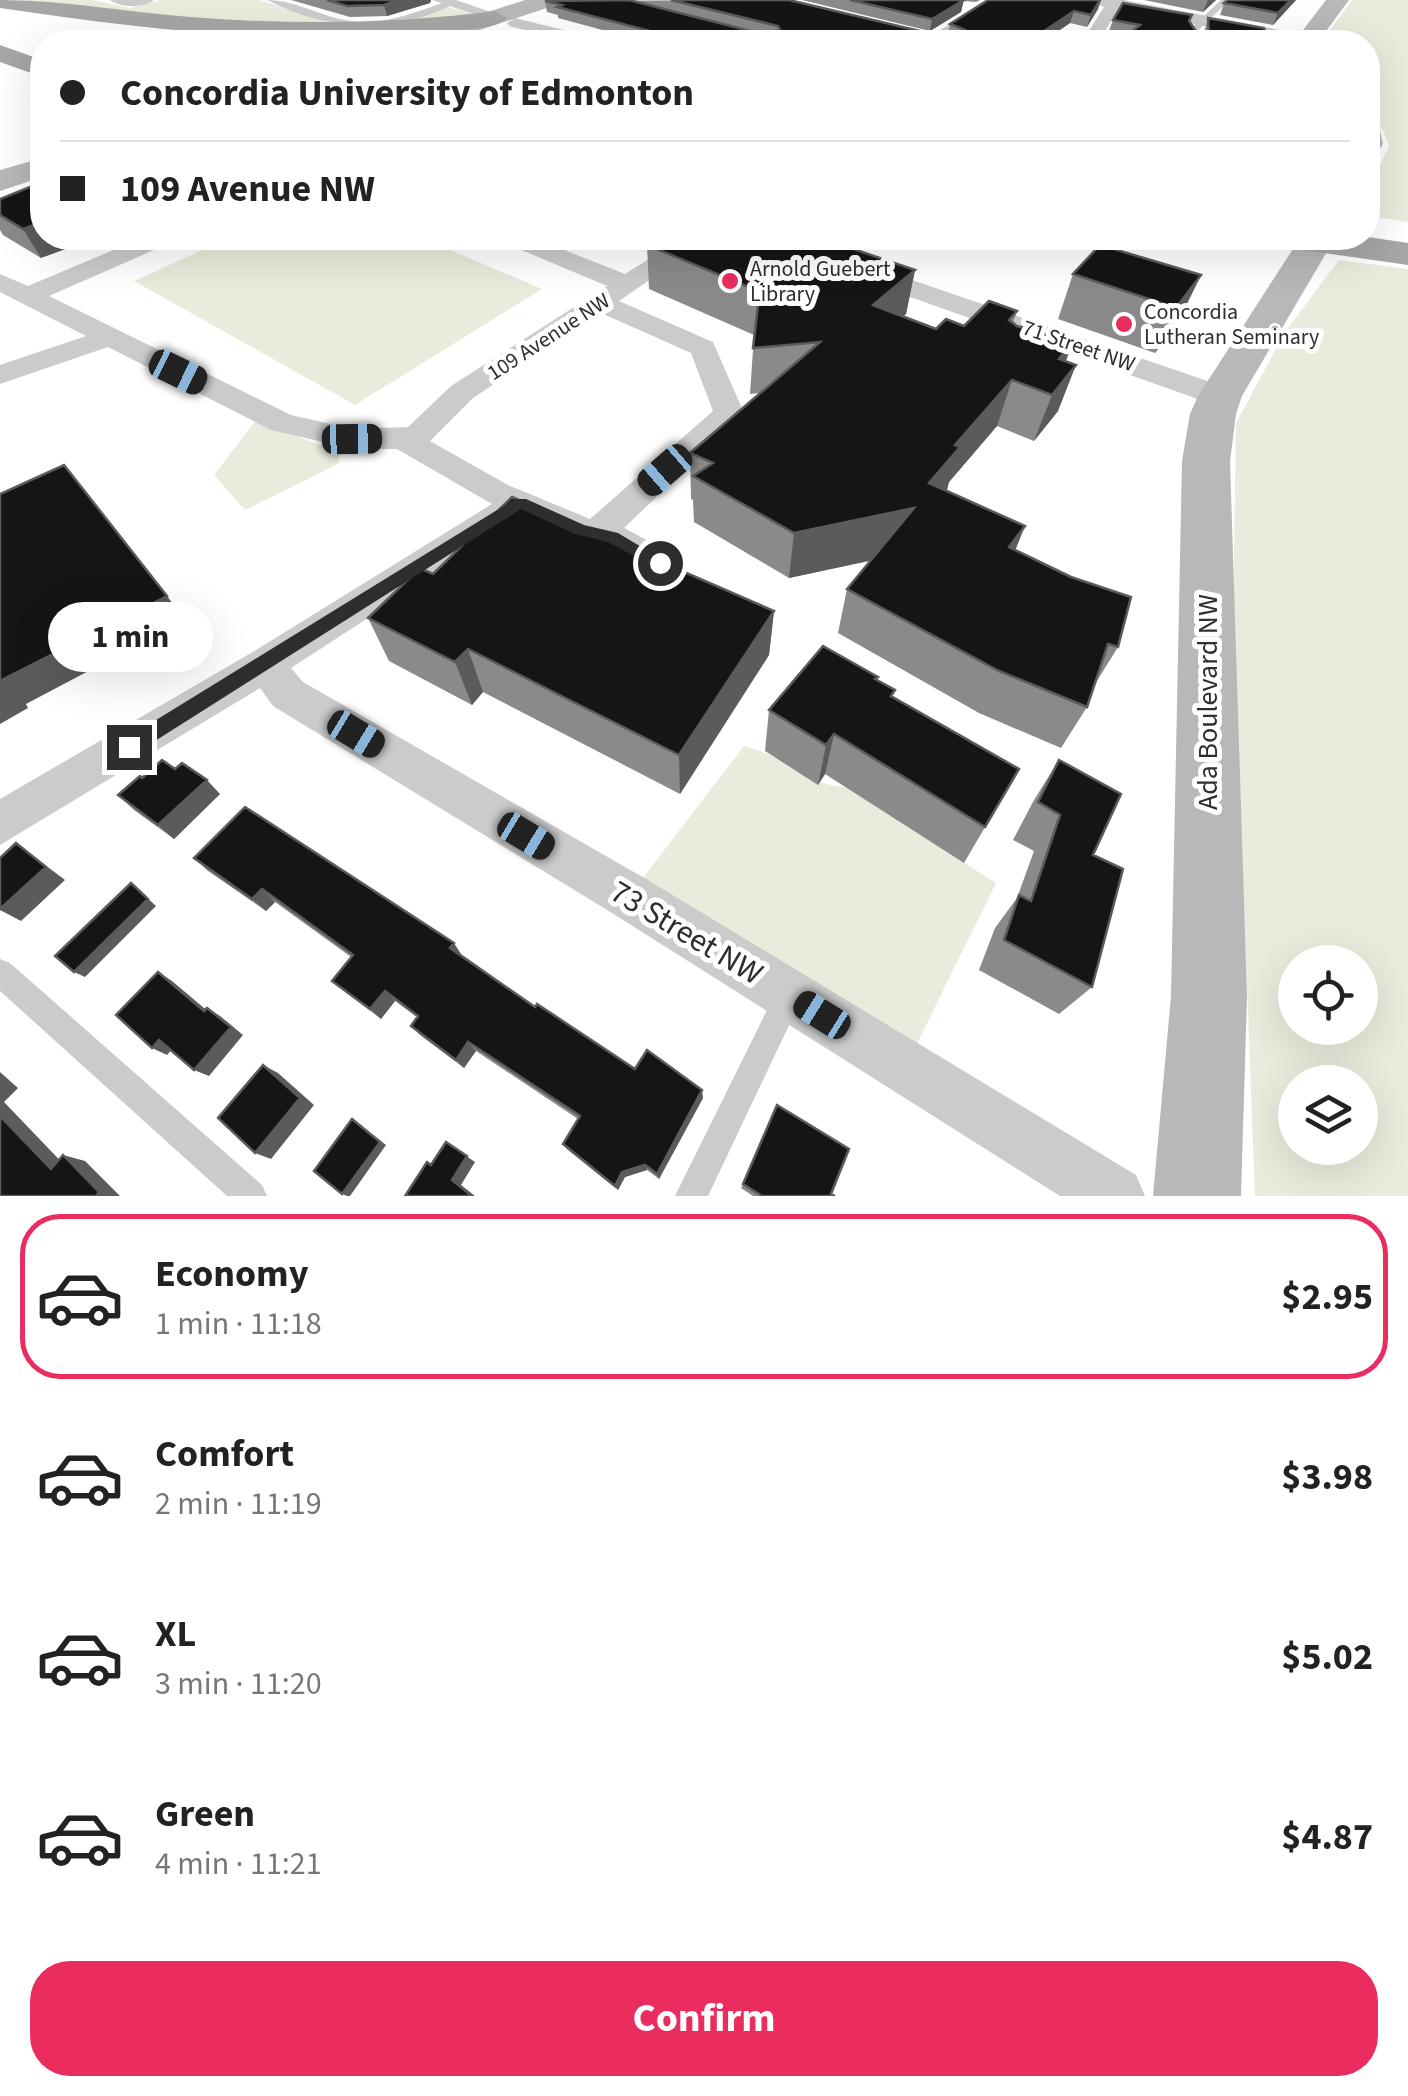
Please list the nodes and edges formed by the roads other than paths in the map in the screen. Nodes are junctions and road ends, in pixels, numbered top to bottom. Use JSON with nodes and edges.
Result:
{"nodes":[{"id":1,"x":271,"y":0,"type":"edge"},
{"id":2,"x":548,"y":0,"type":"edge"},
{"id":3,"x":578,"y":0,"type":"edge"},
{"id":4,"x":993,"y":0,"type":"edge"},
{"id":5,"x":1092,"y":0,"type":"edge"},
{"id":6,"x":1226,"y":0,"type":"edge"},
{"id":7,"x":1338,"y":0,"type":"edge"},
{"id":8,"x":0,"y":1,"type":"edge"},
{"id":9,"x":445,"y":2,"type":"edge"},
{"id":10,"x":1113,"y":2,"type":"edge"},
{"id":11,"x":963,"y":6,"type":"edge"},
{"id":12,"x":978,"y":9,"type":"junction"},
{"id":13,"x":0,"y":16,"type":"edge"},
{"id":14,"x":1201,"y":20,"type":"junction"},
{"id":15,"x":275,"y":28,"type":"junction"},
{"id":16,"x":67,"y":30,"type":"edge"},
{"id":17,"x":289,"y":30,"type":"edge"},
{"id":18,"x":488,"y":30,"type":"edge"},
{"id":19,"x":945,"y":30,"type":"edge"},
{"id":20,"x":1097,"y":30,"type":"edge"},
{"id":21,"x":1193,"y":30,"type":"edge"},
{"id":22,"x":1251,"y":30,"type":"edge"},
{"id":23,"x":1315,"y":30,"type":"edge"},
{"id":24,"x":0,"y":53,"type":"edge"},
{"id":25,"x":30,"y":65,"type":"edge"},
{"id":26,"x":30,"y":171,"type":"edge"},
{"id":27,"x":0,"y":181,"type":"edge"},
{"id":28,"x":30,"y":193,"type":"edge"},
{"id":29,"x":0,"y":202,"type":"edge"},
{"id":30,"x":1380,"y":235,"type":"edge"},
{"id":31,"x":1408,"y":239,"type":"edge"},
{"id":32,"x":124,"y":250,"type":"edge"},
{"id":33,"x":543,"y":250,"type":"edge"},
{"id":34,"x":679,"y":250,"type":"edge"},
{"id":35,"x":799,"y":250,"type":"edge"},
{"id":36,"x":1310,"y":250,"type":"edge"},
{"id":37,"x":1380,"y":250,"type":"edge"},
{"id":38,"x":1408,"y":254,"type":"edge"},
{"id":39,"x":626,"y":284,"type":"junction"},
{"id":40,"x":8,"y":287,"type":"edge"},
{"id":41,"x":599,"y":302,"type":"junction"},
{"id":42,"x":108,"y":338,"type":"junction"},
{"id":43,"x":0,"y":376,"type":"edge"},
{"id":44,"x":1220,"y":396,"type":"junction"},
{"id":45,"x":403,"y":438,"type":"junction"},
{"id":46,"x":520,"y":502,"type":"junction"},
{"id":47,"x":598,"y":532,"type":"junction"},
{"id":48,"x":660,"y":563,"type":"edge"},
{"id":49,"x":265,"y":664,"type":"junction"},
{"id":50,"x":0,"y":824,"type":"edge"},
{"id":51,"x":0,"y":972,"type":"edge"},
{"id":52,"x":790,"y":994,"type":"junction"},
{"id":53,"x":251,"y":1196,"type":"edge"},
{"id":54,"x":691,"y":1196,"type":"edge"},
{"id":55,"x":1115,"y":1196,"type":"edge"},
{"id":56,"x":1197,"y":1196,"type":"edge"}],
"edges":[{"from":1,"to":9,"type":"lane"},
{"from":2,"to":18,"type":"street"},
{"from":3,"to":18,"type":"street"},
{"from":4,"to":12,"type":"lane"},
{"from":5,"to":10,"type":"street"},
{"from":6,"to":14,"type":"lane"},
{"from":7,"to":23,"type":"street"},
{"from":8,"to":15,"type":"main road"},
{"from":9,"to":18,"type":"street"},
{"from":10,"to":14,"type":"street"},
{"from":10,"to":20,"type":"street"},
{"from":11,"to":12,"type":"lane"},
{"from":12,"to":19,"type":"lane"},
{"from":13,"to":16,"type":"main road"},
{"from":14,"to":21,"type":"lane"},
{"from":14,"to":22,"type":"street"},
{"from":15,"to":17,"type":"main road"},
{"from":15,"to":18,"type":"main road"},
{"from":24,"to":25,"type":"main road"},
{"from":26,"to":27,"type":"street"},
{"from":28,"to":29,"type":"street"},
{"from":30,"to":31,"type":"main road"},
{"from":32,"to":40,"type":"street"},
{"from":33,"to":39,"type":"street"},
{"from":34,"to":39,"type":"street","name":"109 Avenue NW"},
{"from":35,"to":44,"type":"street","name":"71 Street NW"},
{"from":36,"to":44,"type":"street","name":"Ada Boulevard NW"},
{"from":37,"to":38,"type":"main road"},
{"from":39,"to":41,"type":"street","name":"109 Avenue NW"},
{"from":40,"to":42,"type":"street"},
{"from":41,"to":45,"type":"street","name":"109 Avenue NW"},
{"from":41,"to":47,"type":"street"},
{"from":42,"to":43,"type":"street"},
{"from":42,"to":45,"type":"street"},
{"from":44,"to":56,"type":"street","name":"Ada Boulevard NW"},
{"from":45,"to":46,"type":"street"},
{"from":46,"to":47,"type":"street"},
{"from":46,"to":49,"type":"street"},
{"from":47,"to":48,"type":"street"},
{"from":49,"to":50,"type":"street"},
{"from":49,"to":52,"type":"street","name":"73 Street NW"},
{"from":51,"to":53,"type":"lane"},
{"from":52,"to":54,"type":"lane"},
{"from":52,"to":55,"type":"street","name":"73 Street NW"}]}
